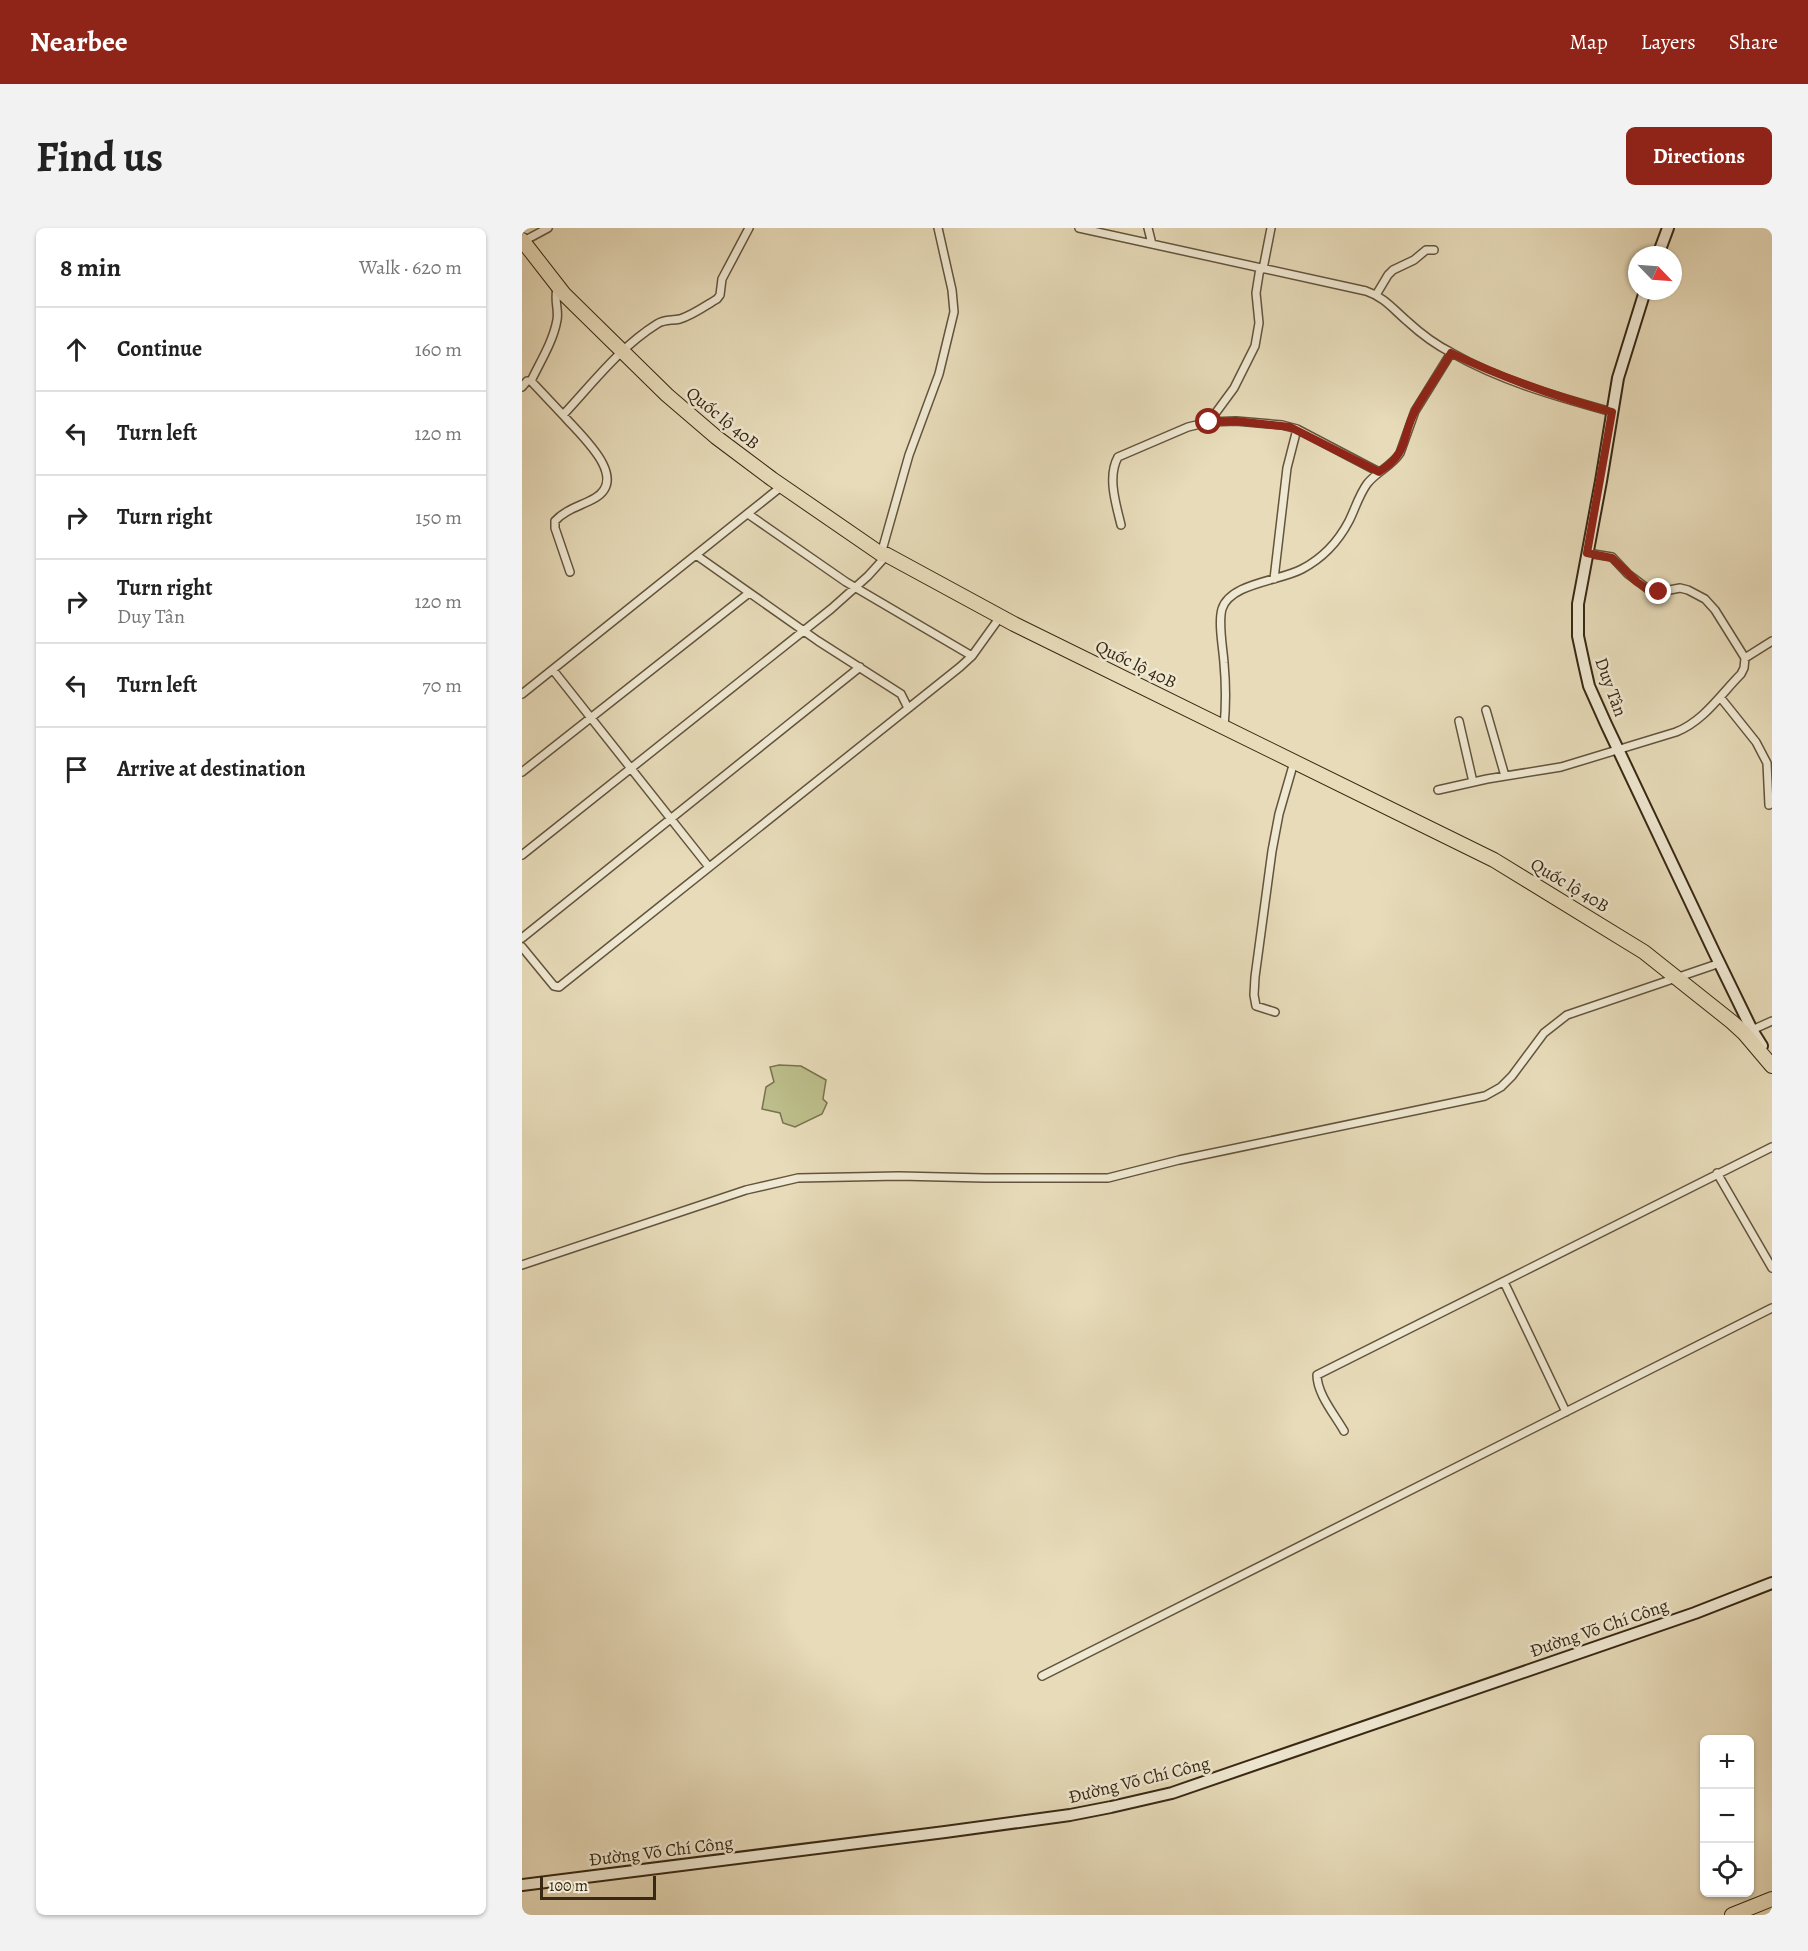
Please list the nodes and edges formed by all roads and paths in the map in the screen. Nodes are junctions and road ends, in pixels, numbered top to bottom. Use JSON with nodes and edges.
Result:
{"nodes":[{"id":1,"x":548,"y":228,"type":"edge"},
{"id":2,"x":749,"y":228,"type":"edge"},
{"id":3,"x":938,"y":228,"type":"edge"},
{"id":4,"x":1079,"y":228,"type":"edge"},
{"id":5,"x":1148,"y":228,"type":"edge"},
{"id":6,"x":1271,"y":228,"type":"edge"},
{"id":7,"x":1668,"y":228,"type":"edge"},
{"id":8,"x":522,"y":241,"type":"edge"},
{"id":9,"x":1152,"y":244,"type":"junction"},
{"id":10,"x":1661,"y":246,"type":"edge"},
{"id":11,"x":1434,"y":250,"type":"dead end"},
{"id":12,"x":1262,"y":269,"type":"junction"},
{"id":13,"x":558,"y":285,"type":"junction"},
{"id":14,"x":1376,"y":295,"type":"junction"},
{"id":15,"x":1642,"y":300,"type":"edge"},
{"id":16,"x":622,"y":351,"type":"junction"},
{"id":17,"x":1451,"y":353,"type":"junction"},
{"id":18,"x":531,"y":381,"type":"junction"},
{"id":19,"x":522,"y":387,"type":"edge"},
{"id":20,"x":1612,"y":412,"type":"junction"},
{"id":21,"x":563,"y":415,"type":"junction"},
{"id":22,"x":1209,"y":422,"type":"junction"},
{"id":23,"x":1297,"y":429,"type":"junction"},
{"id":24,"x":1379,"y":472,"type":"junction"},
{"id":25,"x":782,"y":486,"type":"junction"},
{"id":26,"x":748,"y":514,"type":"junction"},
{"id":27,"x":1121,"y":525,"type":"dead end"},
{"id":28,"x":1587,"y":553,"type":"junction"},
{"id":29,"x":696,"y":555,"type":"junction"},
{"id":30,"x":884,"y":555,"type":"junction"},
{"id":31,"x":570,"y":572,"type":"dead end"},
{"id":32,"x":1274,"y":579,"type":"junction"},
{"id":33,"x":856,"y":587,"type":"junction"},
{"id":34,"x":749,"y":593,"type":"junction"},
{"id":35,"x":1000,"y":616,"type":"junction"},
{"id":36,"x":804,"y":631,"type":"junction"},
{"id":37,"x":1772,"y":641,"type":"edge"},
{"id":38,"x":972,"y":656,"type":"junction"},
{"id":39,"x":1745,"y":658,"type":"junction"},
{"id":40,"x":860,"y":667,"type":"junction"},
{"id":41,"x":553,"y":670,"type":"junction"},
{"id":42,"x":522,"y":694,"type":"edge"},
{"id":43,"x":1720,"y":697,"type":"junction"},
{"id":44,"x":908,"y":708,"type":"junction"},
{"id":45,"x":1486,"y":710,"type":"dead end"},
{"id":46,"x":590,"y":717,"type":"junction"},
{"id":47,"x":1459,"y":721,"type":"dead end"},
{"id":48,"x":1224,"y":727,"type":"junction"},
{"id":49,"x":1618,"y":749,"type":"junction"},
{"id":50,"x":1294,"y":762,"type":"junction"},
{"id":51,"x":631,"y":768,"type":"junction"},
{"id":52,"x":522,"y":772,"type":"edge"},
{"id":53,"x":1505,"y":776,"type":"junction"},
{"id":54,"x":1473,"y":782,"type":"junction"},
{"id":55,"x":1438,"y":790,"type":"dead end"},
{"id":56,"x":1769,"y":805,"type":"dead end"},
{"id":57,"x":671,"y":819,"type":"junction"},
{"id":58,"x":522,"y":855,"type":"edge"},
{"id":59,"x":709,"y":867,"type":"junction"},
{"id":60,"x":522,"y":938,"type":"edge"},
{"id":61,"x":522,"y":947,"type":"edge"},
{"id":62,"x":1720,"y":963,"type":"junction"},
{"id":63,"x":1677,"y":978,"type":"junction"},
{"id":64,"x":1275,"y":1012,"type":"dead end"},
{"id":65,"x":1772,"y":1021,"type":"edge"},
{"id":66,"x":1752,"y":1030,"type":"junction"},
{"id":67,"x":1772,"y":1065,"type":"edge"},
{"id":68,"x":1772,"y":1147,"type":"edge"},
{"id":69,"x":1718,"y":1173,"type":"junction"},
{"id":70,"x":522,"y":1264,"type":"edge"},
{"id":71,"x":1772,"y":1268,"type":"edge"},
{"id":72,"x":1504,"y":1282,"type":"junction"},
{"id":73,"x":1772,"y":1308,"type":"edge"},
{"id":74,"x":1566,"y":1412,"type":"junction"},
{"id":75,"x":1344,"y":1431,"type":"dead end"},
{"id":76,"x":1772,"y":1583,"type":"edge"},
{"id":77,"x":1042,"y":1676,"type":"dead end"},
{"id":78,"x":522,"y":1885,"type":"edge"},
{"id":79,"x":1772,"y":1899,"type":"edge"},
{"id":80,"x":1732,"y":1915,"type":"edge"}],
"edges":[{"from":1,"to":8,"type":"street"},
{"from":2,"to":16,"type":"street"},
{"from":3,"to":30,"type":"street"},
{"from":4,"to":9,"type":"street"},
{"from":5,"to":9,"type":"street"},
{"from":6,"to":12,"type":"street"},
{"from":7,"to":10,"type":"main road"},
{"from":8,"to":13,"type":"highway","name":"Quốc lộ 40B"},
{"from":9,"to":12,"type":"street"},
{"from":11,"to":14,"type":"street"},
{"from":12,"to":14,"type":"street"},
{"from":12,"to":22,"type":"street"},
{"from":13,"to":16,"type":"highway","name":"Quốc lộ 40B"},
{"from":13,"to":18,"type":"street"},
{"from":14,"to":17,"type":"street"},
{"from":15,"to":20,"type":"main road","name":"Duy Tân"},
{"from":16,"to":21,"type":"street"},
{"from":16,"to":25,"type":"highway","name":"Quốc lộ 40B"},
{"from":17,"to":20,"type":"street"},
{"from":17,"to":24,"type":"street"},
{"from":18,"to":19,"type":"street"},
{"from":18,"to":21,"type":"street"},
{"from":20,"to":28,"type":"main road","name":"Duy Tân"},
{"from":21,"to":31,"type":"street"},
{"from":22,"to":23,"type":"street"},
{"from":22,"to":27,"type":"street"},
{"from":23,"to":24,"type":"street"},
{"from":23,"to":32,"type":"street"},
{"from":24,"to":32,"type":"street"},
{"from":25,"to":26,"type":"street"},
{"from":25,"to":30,"type":"highway","name":"Quốc lộ 40B"},
{"from":26,"to":29,"type":"street"},
{"from":26,"to":33,"type":"street"},
{"from":28,"to":39,"type":"street"},
{"from":28,"to":49,"type":"main road","name":"Duy Tân"},
{"from":29,"to":34,"type":"street"},
{"from":29,"to":41,"type":"street"},
{"from":30,"to":33,"type":"street"},
{"from":30,"to":35,"type":"highway","name":"Quốc lộ 40B"},
{"from":32,"to":48,"type":"street"},
{"from":33,"to":36,"type":"street"},
{"from":33,"to":38,"type":"street"},
{"from":34,"to":36,"type":"street"},
{"from":34,"to":46,"type":"street"},
{"from":35,"to":38,"type":"street"},
{"from":35,"to":48,"type":"highway","name":"Quốc lộ 40B"},
{"from":36,"to":40,"type":"street"},
{"from":36,"to":51,"type":"street"},
{"from":37,"to":39,"type":"street"},
{"from":38,"to":44,"type":"street"},
{"from":39,"to":43,"type":"street"},
{"from":40,"to":44,"type":"street"},
{"from":40,"to":57,"type":"street"},
{"from":41,"to":42,"type":"street"},
{"from":41,"to":46,"type":"street"},
{"from":43,"to":49,"type":"street"},
{"from":43,"to":56,"type":"street"},
{"from":44,"to":59,"type":"street"},
{"from":45,"to":53,"type":"street"},
{"from":46,"to":51,"type":"street"},
{"from":46,"to":52,"type":"street"},
{"from":47,"to":54,"type":"street"},
{"from":48,"to":50,"type":"highway","name":"Quốc lộ 40B"},
{"from":49,"to":53,"type":"street"},
{"from":49,"to":62,"type":"main road","name":"Duy Tân"},
{"from":50,"to":63,"type":"highway","name":"Quốc lộ 40B"},
{"from":50,"to":64,"type":"street"},
{"from":51,"to":57,"type":"street"},
{"from":51,"to":58,"type":"street"},
{"from":53,"to":54,"type":"street"},
{"from":54,"to":55,"type":"street"},
{"from":57,"to":59,"type":"street"},
{"from":57,"to":60,"type":"street"},
{"from":59,"to":61,"type":"street"},
{"from":62,"to":63,"type":"street"},
{"from":62,"to":66,"type":"main road","name":"Duy Tân"},
{"from":63,"to":67,"type":"highway","name":"Quốc lộ 40B"},
{"from":63,"to":70,"type":"street"},
{"from":65,"to":66,"type":"street"},
{"from":66,"to":67,"type":"main road","name":"Duy Tân"},
{"from":68,"to":69,"type":"street"},
{"from":69,"to":71,"type":"street"},
{"from":69,"to":72,"type":"street"},
{"from":72,"to":74,"type":"street"},
{"from":72,"to":75,"type":"street"},
{"from":73,"to":74,"type":"street"},
{"from":74,"to":77,"type":"street"},
{"from":76,"to":78,"type":"main road","name":"Đường Võ Chí Công"},
{"from":79,"to":80,"type":"highway"}]}
